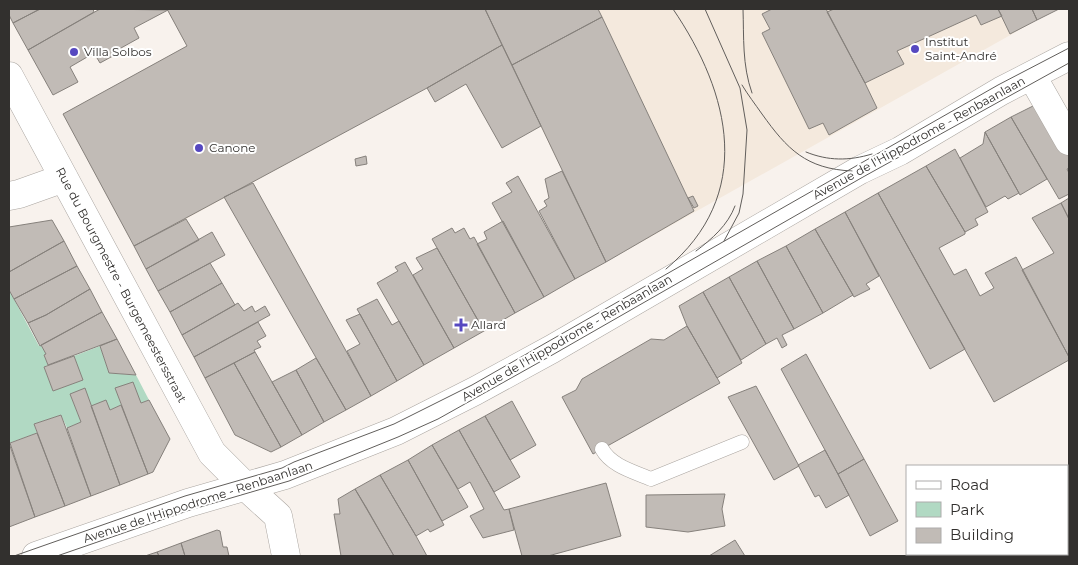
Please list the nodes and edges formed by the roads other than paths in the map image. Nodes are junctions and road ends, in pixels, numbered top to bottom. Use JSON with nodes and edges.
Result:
{"nodes":[{"id":1,"x":1069,"y":56,"type":"edge"},
{"id":2,"x":9,"y":76,"type":"edge"},
{"id":3,"x":1032,"y":76,"type":"junction"},
{"id":4,"x":1069,"y":141,"type":"edge"},
{"id":5,"x":64,"y":178,"type":"junction"},
{"id":6,"x":9,"y":196,"type":"edge"},
{"id":7,"x":742,"y":442,"type":"dead end"},
{"id":8,"x":602,"y":450,"type":"dead end"},
{"id":9,"x":245,"y":486,"type":"junction"},
{"id":10,"x":36,"y":556,"type":"edge"},
{"id":11,"x":286,"y":556,"type":"edge"}],
"edges":[{"from":1,"to":3,"type":"main road","name":"Avenue de l'Hippodrome - Renbaanlaan"},
{"from":2,"to":5,"type":"main road","name":"Rue du Bourgmestre - Burgemeestersstraat"},
{"from":3,"to":4,"type":"main road"},
{"from":3,"to":9,"type":"main road","name":"Avenue de l'Hippodrome - Renbaanlaan"},
{"from":5,"to":6,"type":"main road"},
{"from":5,"to":9,"type":"main road","name":"Rue du Bourgmestre - Burgemeestersstraat"},
{"from":7,"to":8,"type":"lane"},
{"from":9,"to":10,"type":"main road","name":"Avenue de l'Hippodrome - Renbaanlaan"},
{"from":9,"to":11,"type":"main road","name":"Rue du Bourgmestre - Burgemeestersstraat"}]}
